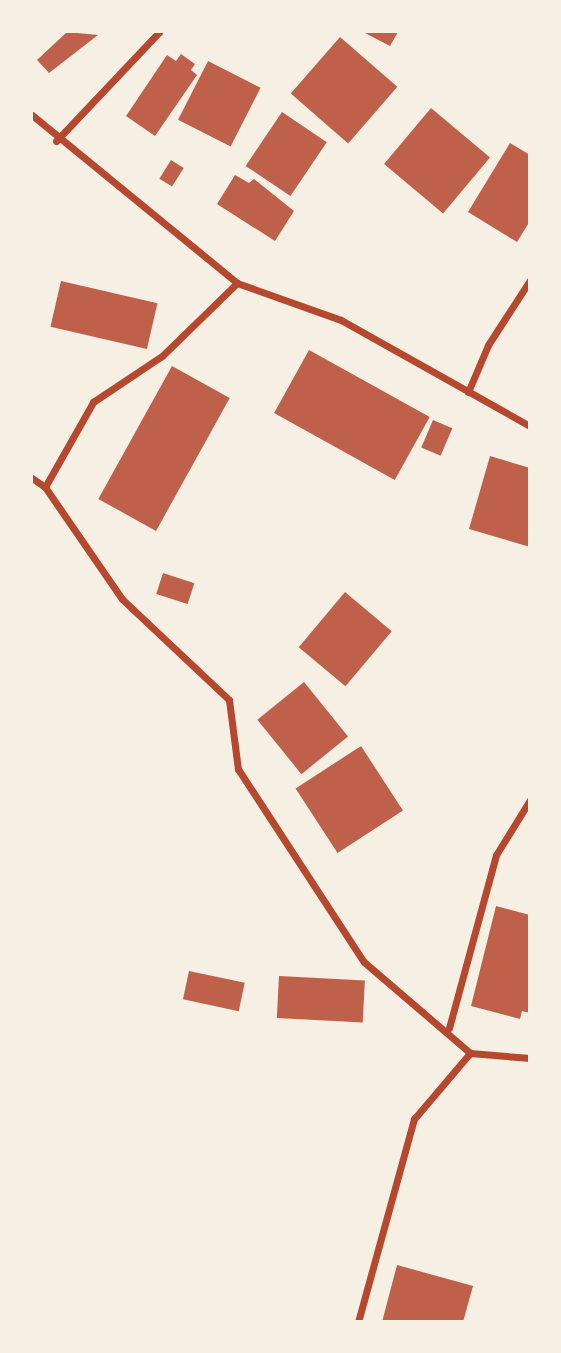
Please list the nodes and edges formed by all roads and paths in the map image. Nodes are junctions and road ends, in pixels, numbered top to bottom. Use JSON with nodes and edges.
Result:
{"nodes":[{"id":1,"x":159,"y":32,"type":"edge"},
{"id":2,"x":32,"y":115,"type":"edge"},
{"id":3,"x":56,"y":141,"type":"junction"},
{"id":4,"x":530,"y":280,"type":"edge"},
{"id":5,"x":237,"y":283,"type":"junction"},
{"id":6,"x":468,"y":392,"type":"junction"},
{"id":7,"x":530,"y":426,"type":"edge"},
{"id":8,"x":32,"y":478,"type":"edge"},
{"id":9,"x":44,"y":487,"type":"junction"},
{"id":10,"x":530,"y":800,"type":"edge"},
{"id":11,"x":449,"y":1028,"type":"junction"},
{"id":12,"x":470,"y":1053,"type":"junction"},
{"id":13,"x":530,"y":1058,"type":"edge"},
{"id":14,"x":358,"y":1321,"type":"edge"}],
"edges":[{"from":1,"to":3,"type":"street"},
{"from":2,"to":3,"type":"street"},
{"from":3,"to":5,"type":"street"},
{"from":4,"to":6,"type":"street"},
{"from":5,"to":6,"type":"street"},
{"from":5,"to":9,"type":"street"},
{"from":6,"to":7,"type":"street"},
{"from":8,"to":9,"type":"street"},
{"from":9,"to":11,"type":"street"},
{"from":10,"to":11,"type":"street"},
{"from":11,"to":12,"type":"street"},
{"from":12,"to":13,"type":"street"},
{"from":12,"to":14,"type":"street"}]}
